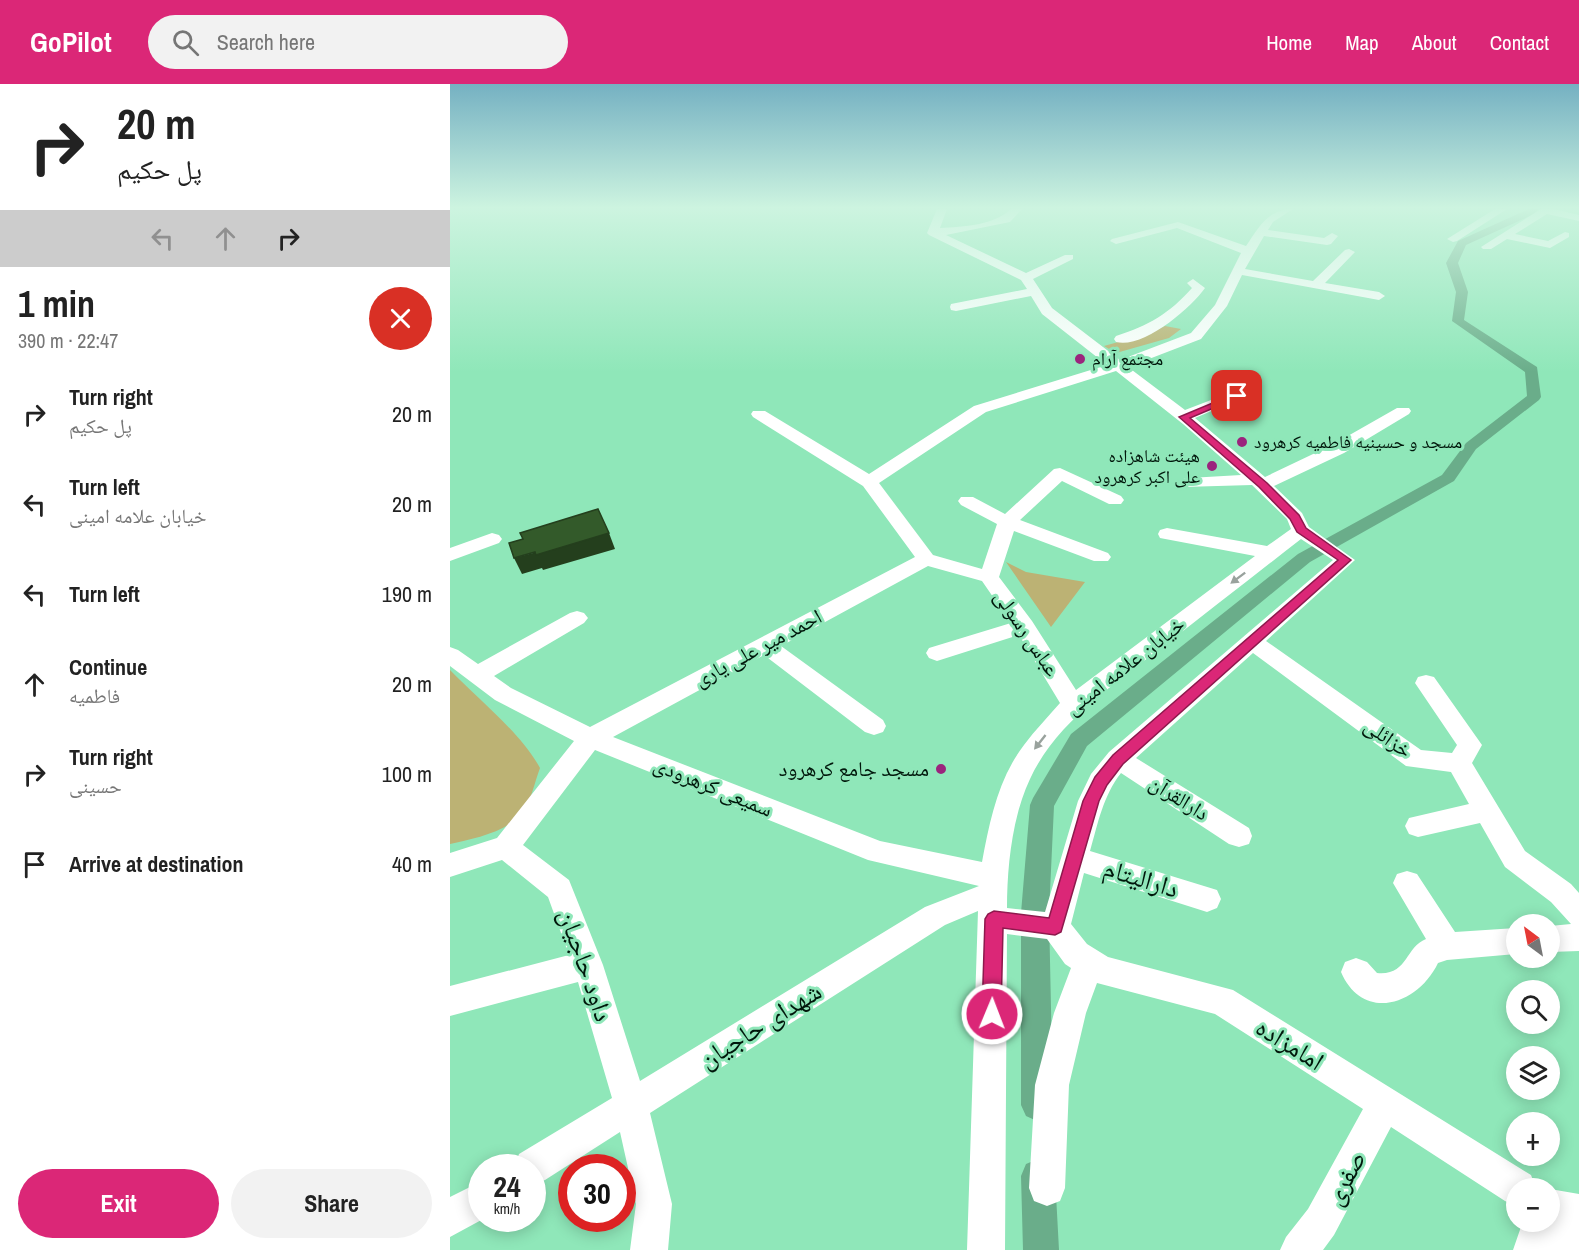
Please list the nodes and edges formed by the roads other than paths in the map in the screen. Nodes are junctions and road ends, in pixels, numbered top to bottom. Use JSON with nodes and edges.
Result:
{"nodes":[{"id":1,"x":1001,"y":263,"type":"edge"},
{"id":2,"x":1056,"y":263,"type":"edge"},
{"id":3,"x":1242,"y":263,"type":"edge"},
{"id":4,"x":1338,"y":263,"type":"edge"},
{"id":5,"x":1238,"y":272,"type":"junction"},
{"id":6,"x":1026,"y":278,"type":"junction"},
{"id":7,"x":1193,"y":282,"type":"dead end"},
{"id":8,"x":1315,"y":286,"type":"junction"},
{"id":9,"x":1033,"y":292,"type":"junction"},
{"id":10,"x":1379,"y":296,"type":"dead end"},
{"id":11,"x":956,"y":307,"type":"dead end"},
{"id":12,"x":1191,"y":319,"type":"junction"},
{"id":13,"x":1121,"y":339,"type":"dead end"},
{"id":14,"x":1118,"y":366,"type":"junction"},
{"id":15,"x":1237,"y":396,"type":"dead end"},
{"id":16,"x":1403,"y":411,"type":"dead end"},
{"id":17,"x":759,"y":414,"type":"dead end"},
{"id":18,"x":1183,"y":417,"type":"junction"},
{"id":19,"x":869,"y":482,"type":"junction"},
{"id":20,"x":1260,"y":482,"type":"junction"},
{"id":21,"x":1188,"y":483,"type":"dead end"},
{"id":22,"x":1114,"y":500,"type":"dead end"},
{"id":23,"x":967,"y":501,"type":"dead end"},
{"id":24,"x":1007,"y":522,"type":"junction"},
{"id":25,"x":1301,"y":530,"type":"junction"},
{"id":26,"x":1167,"y":534,"type":"dead end"},
{"id":27,"x":492,"y":539,"type":"dead end"},
{"id":28,"x":1271,"y":553,"type":"junction"},
{"id":29,"x":450,"y":555,"type":"edge"},
{"id":30,"x":1101,"y":557,"type":"dead end"},
{"id":31,"x":926,"y":559,"type":"junction"},
{"id":32,"x":989,"y":577,"type":"junction"},
{"id":33,"x":577,"y":618,"type":"dead end"},
{"id":34,"x":1024,"y":626,"type":"junction"},
{"id":35,"x":1252,"y":642,"type":"junction"},
{"id":36,"x":765,"y":645,"type":"junction"},
{"id":37,"x":937,"y":652,"type":"dead end"},
{"id":38,"x":450,"y":655,"type":"edge"},
{"id":39,"x":477,"y":675,"type":"junction"},
{"id":40,"x":1426,"y":683,"type":"dead end"},
{"id":41,"x":1073,"y":704,"type":"junction"},
{"id":42,"x":874,"y":726,"type":"dead end"},
{"id":43,"x":591,"y":738,"type":"junction"},
{"id":44,"x":1118,"y":759,"type":"junction"},
{"id":45,"x":1459,"y":763,"type":"junction"},
{"id":46,"x":1487,"y":811,"type":"junction"},
{"id":47,"x":1418,"y":826,"type":"dead end"},
{"id":48,"x":1239,"y":836,"type":"dead end"},
{"id":49,"x":506,"y":847,"type":"junction"},
{"id":50,"x":1074,"y":858,"type":"junction"},
{"id":51,"x":450,"y":865,"type":"edge"},
{"id":52,"x":1407,"y":883,"type":"dead end"},
{"id":53,"x":1570,"y":890,"type":"edge"},
{"id":54,"x":994,"y":897,"type":"junction"},
{"id":55,"x":1207,"y":899,"type":"dead end"},
{"id":56,"x":1579,"y":914,"type":"edge"},
{"id":57,"x":1055,"y":927,"type":"junction"},
{"id":58,"x":1579,"y":937,"type":"edge"},
{"id":59,"x":1560,"y":938,"type":"edge"},
{"id":60,"x":1506,"y":942,"type":"edge"},
{"id":61,"x":1447,"y":946,"type":"junction"},
{"id":62,"x":1088,"y":964,"type":"junction"},
{"id":63,"x":588,"y":965,"type":"junction"},
{"id":64,"x":1356,"y":972,"type":"dead end"},
{"id":65,"x":450,"y":1001,"type":"edge"},
{"id":66,"x":1385,"y":1103,"type":"junction"},
{"id":67,"x":632,"y":1105,"type":"junction"},
{"id":68,"x":546,"y":1158,"type":"edge"},
{"id":69,"x":1506,"y":1180,"type":"edge"},
{"id":70,"x":1047,"y":1188,"type":"dead end"},
{"id":71,"x":468,"y":1207,"type":"edge"},
{"id":72,"x":1560,"y":1210,"type":"edge"},
{"id":73,"x":1579,"y":1212,"type":"edge"},
{"id":74,"x":450,"y":1218,"type":"edge"},
{"id":75,"x":1560,"y":1231,"type":"edge"},
{"id":76,"x":1538,"y":1232,"type":"edge"},
{"id":77,"x":649,"y":1250,"type":"edge"},
{"id":78,"x":986,"y":1250,"type":"edge"},
{"id":79,"x":1299,"y":1250,"type":"edge"},
{"id":80,"x":1532,"y":1250,"type":"edge"},
{"id":81,"x":1569,"y":1250,"type":"edge"}],
"edges":[{"from":1,"to":6,"type":"street"},
{"from":2,"to":6,"type":"street"},
{"from":3,"to":5,"type":"street"},
{"from":4,"to":8,"type":"street"},
{"from":5,"to":8,"type":"street"},
{"from":5,"to":12,"type":"street"},
{"from":6,"to":9,"type":"street"},
{"from":7,"to":12,"type":"street"},
{"from":8,"to":10,"type":"street"},
{"from":9,"to":11,"type":"street"},
{"from":9,"to":14,"type":"street"},
{"from":12,"to":13,"type":"street"},
{"from":12,"to":14,"type":"street"},
{"from":14,"to":18,"type":"street"},
{"from":14,"to":19,"type":"street"},
{"from":15,"to":18,"type":"street"},
{"from":16,"to":20,"type":"street"},
{"from":17,"to":19,"type":"street"},
{"from":18,"to":20,"type":"street"},
{"from":19,"to":31,"type":"street"},
{"from":20,"to":21,"type":"street"},
{"from":20,"to":25,"type":"street"},
{"from":22,"to":24,"type":"street"},
{"from":23,"to":24,"type":"street"},
{"from":24,"to":30,"type":"street"},
{"from":24,"to":32,"type":"street"},
{"from":25,"to":28,"type":"street","name":"خیابان علامه امینی"},
{"from":25,"to":35,"type":"street"},
{"from":26,"to":28,"type":"street"},
{"from":27,"to":29,"type":"street"},
{"from":28,"to":41,"type":"street","name":"خیابان علامه امینی","one_way":true},
{"from":31,"to":32,"type":"street","name":"عباس رسولی"},
{"from":31,"to":36,"type":"street","name":"احمد میر علی یاری"},
{"from":32,"to":34,"type":"street","name":"عباس رسولی"},
{"from":33,"to":39,"type":"street"},
{"from":34,"to":37,"type":"street"},
{"from":34,"to":41,"type":"street","name":"عباس رسولی"},
{"from":35,"to":44,"type":"street"},
{"from":35,"to":45,"type":"street","name":"خزائلی"},
{"from":36,"to":42,"type":"street"},
{"from":36,"to":43,"type":"street","name":"احمد میر علی یاری"},
{"from":38,"to":39,"type":"street","name":"سمیعی کرهرودی"},
{"from":39,"to":43,"type":"street","name":"سمیعی کرهرودی"},
{"from":40,"to":45,"type":"street"},
{"from":41,"to":54,"type":"street","name":"خیابان علامه امینی","one_way":true},
{"from":43,"to":49,"type":"street"},
{"from":43,"to":54,"type":"street","name":"سمیعی کرهرودی"},
{"from":44,"to":48,"type":"street","name":"دارالقرآن"},
{"from":44,"to":50,"type":"street"},
{"from":45,"to":46,"type":"street"},
{"from":46,"to":47,"type":"street"},
{"from":46,"to":53,"type":"street"},
{"from":49,"to":51,"type":"street"},
{"from":49,"to":63,"type":"street","name":"داود حاجیان"},
{"from":50,"to":55,"type":"street","name":"دارالیتام"},
{"from":50,"to":57,"type":"street"},
{"from":52,"to":61,"type":"street"},
{"from":53,"to":56,"type":"street"},
{"from":54,"to":57,"type":"street","name":"سمیعی کرهرودی"},
{"from":54,"to":67,"type":"street","name":"شهدای حاجیان"},
{"from":54,"to":78,"type":"street","name":"خیابان علامه امینی"},
{"from":57,"to":62,"type":"street","name":"امامزاده"},
{"from":58,"to":59,"type":"street"},
{"from":60,"to":61,"type":"street"},
{"from":61,"to":64,"type":"street"},
{"from":62,"to":66,"type":"street","name":"امامزاده"},
{"from":62,"to":70,"type":"street"},
{"from":63,"to":65,"type":"street"},
{"from":63,"to":67,"type":"street","name":"داود حاجیان"},
{"from":66,"to":69,"type":"street","name":"امامزاده"},
{"from":66,"to":79,"type":"street","name":"صفری"},
{"from":67,"to":68,"type":"street","name":"شهدای حاجیان"},
{"from":67,"to":77,"type":"street","name":"داود حاجیان"},
{"from":71,"to":74,"type":"street"},
{"from":72,"to":73,"type":"street"},
{"from":75,"to":81,"type":"street"},
{"from":76,"to":80,"type":"street"}]}
